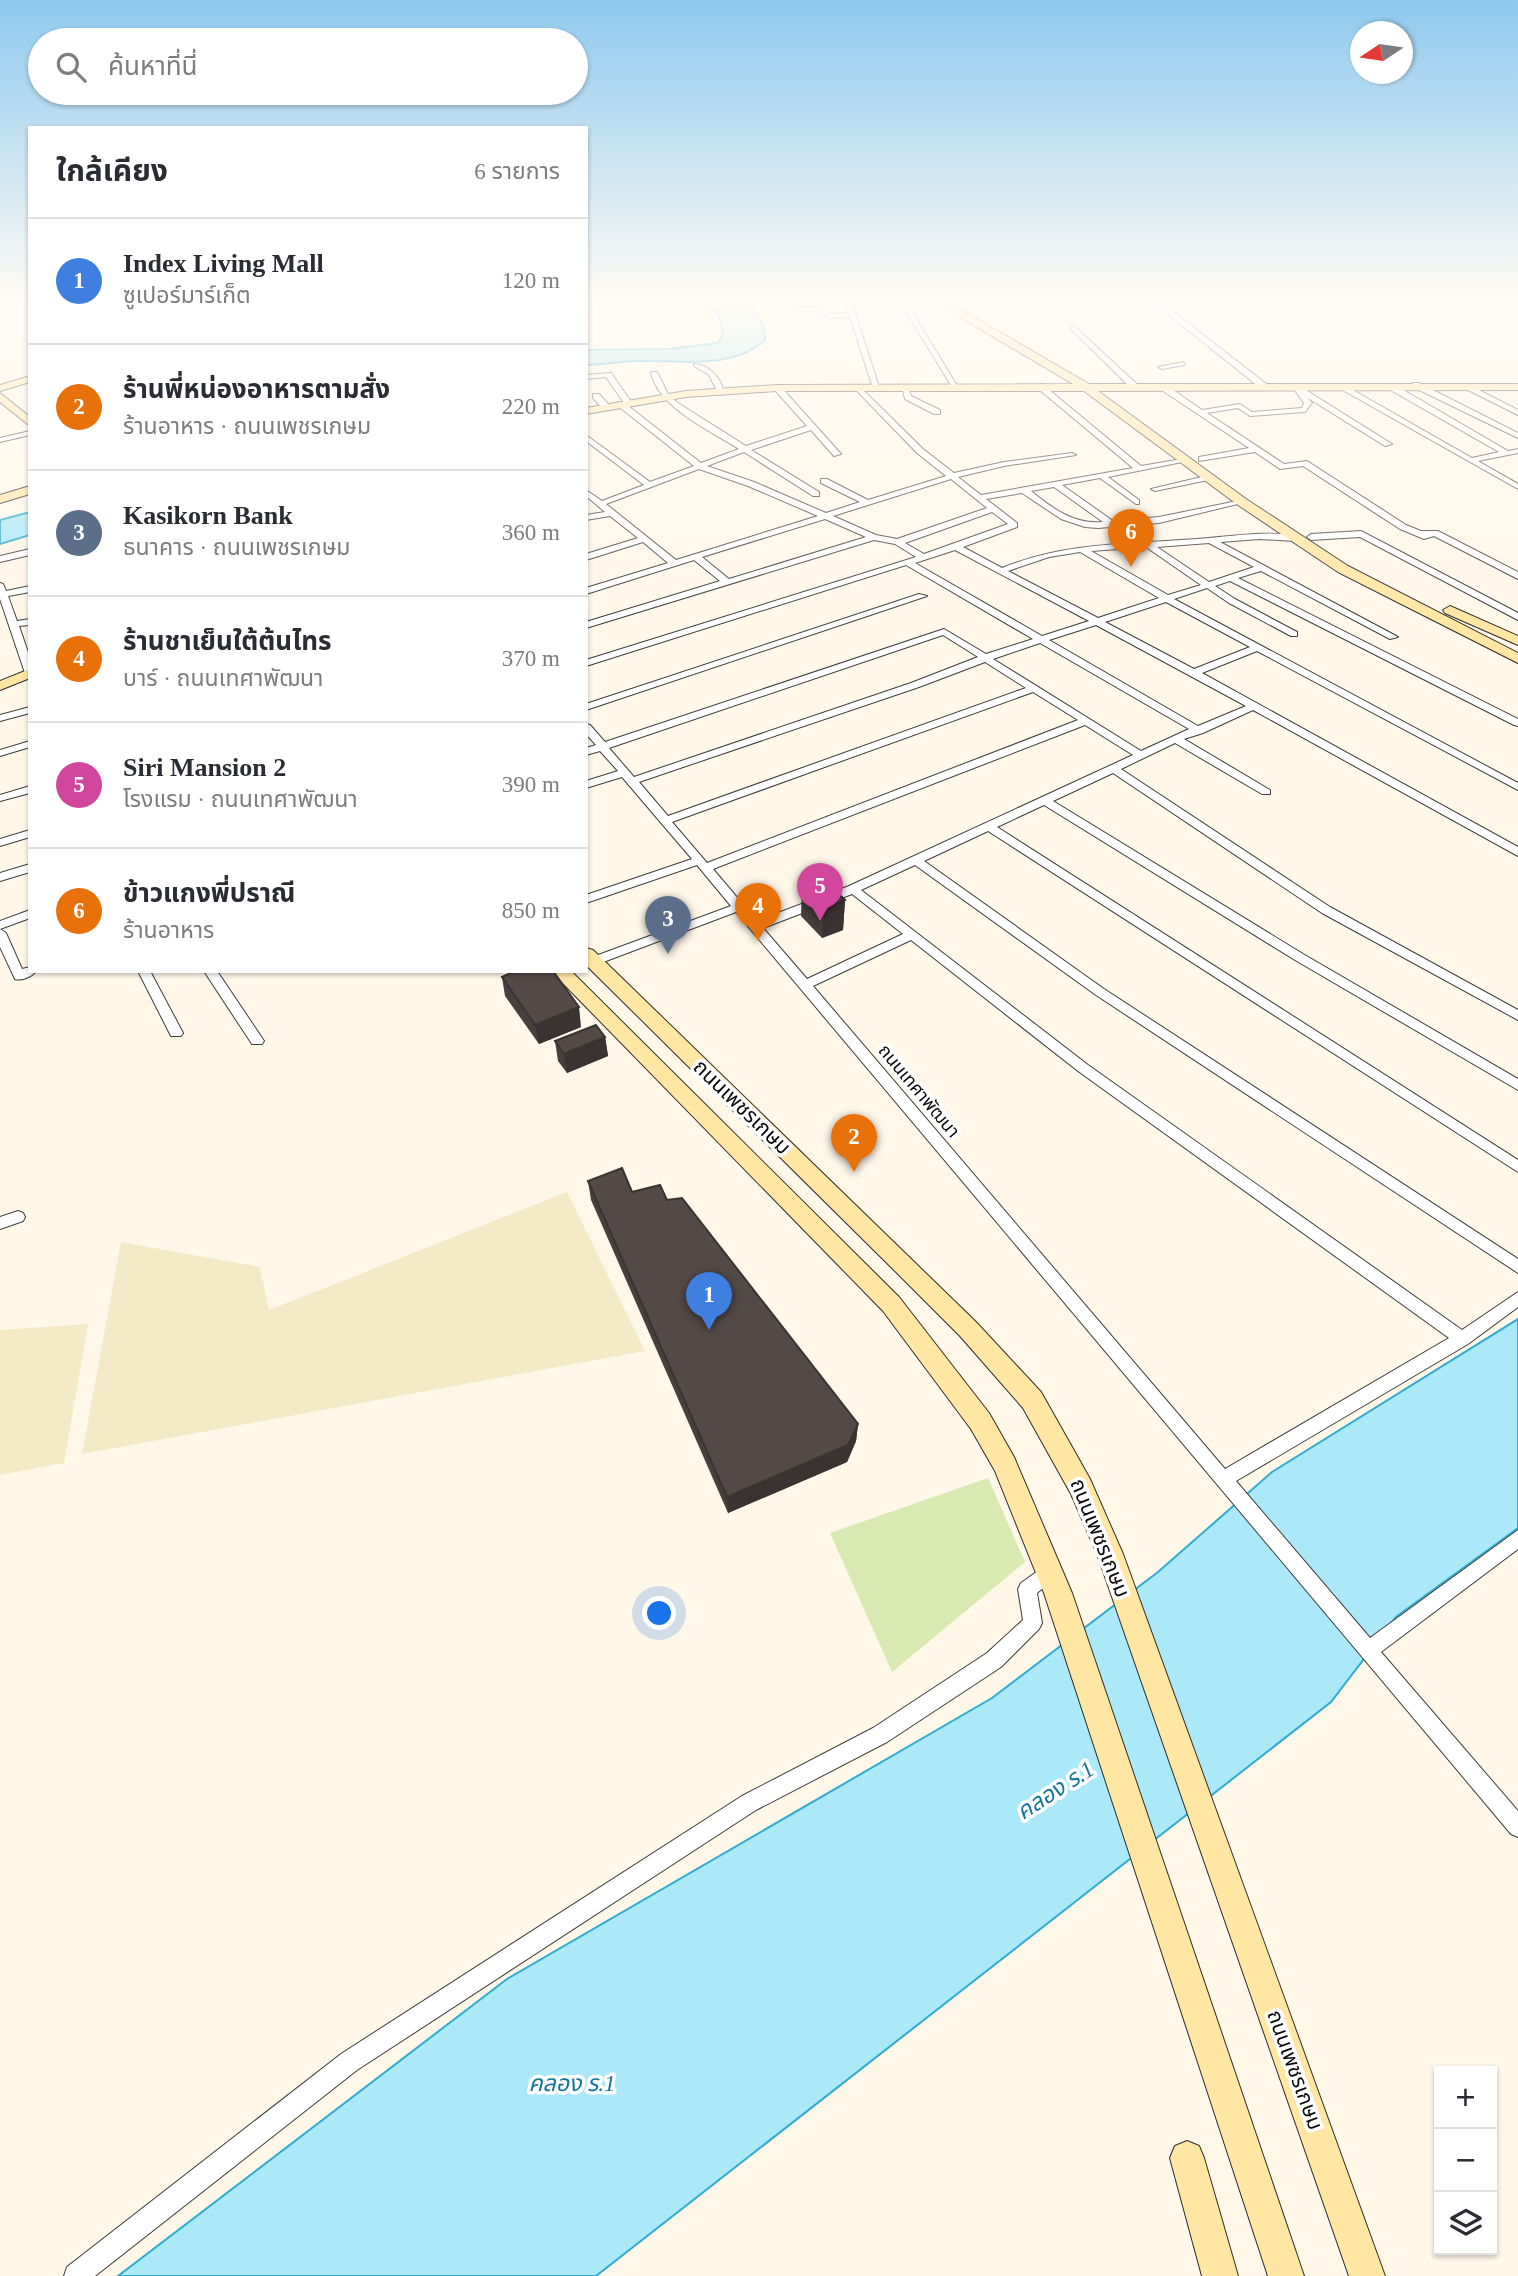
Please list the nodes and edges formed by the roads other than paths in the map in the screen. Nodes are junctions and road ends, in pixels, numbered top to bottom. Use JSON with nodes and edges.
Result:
{"nodes":[{"id":1,"x":11,"y":406,"type":"edge"},
{"id":2,"x":611,"y":406,"type":"edge"},
{"id":3,"x":627,"y":406,"type":"edge"},
{"id":4,"x":679,"y":406,"type":"edge"},
{"id":5,"x":793,"y":406,"type":"edge"},
{"id":6,"x":877,"y":406,"type":"edge"},
{"id":7,"x":926,"y":406,"type":"edge"},
{"id":8,"x":1063,"y":406,"type":"edge"},
{"id":9,"x":1116,"y":406,"type":"edge"},
{"id":10,"x":1120,"y":406,"type":"edge"},
{"id":11,"x":1191,"y":406,"type":"edge"},
{"id":12,"x":1239,"y":406,"type":"edge"},
{"id":13,"x":1240,"y":406,"type":"edge"},
{"id":14,"x":1307,"y":406,"type":"edge"},
{"id":15,"x":1327,"y":406,"type":"edge"},
{"id":16,"x":1377,"y":406,"type":"edge"},
{"id":17,"x":1425,"y":406,"type":"edge"},
{"id":18,"x":1458,"y":406,"type":"edge"},
{"id":19,"x":606,"y":407,"type":"joint"},
{"id":20,"x":588,"y":411,"type":"edge"},
{"id":21,"x":937,"y":412,"type":"dead end"},
{"id":22,"x":1200,"y":412,"type":"junction"},
{"id":23,"x":28,"y":421,"type":"edge"},
{"id":24,"x":811,"y":427,"type":"junction"},
{"id":25,"x":28,"y":433,"type":"edge"},
{"id":26,"x":1518,"y":436,"type":"edge"},
{"id":27,"x":588,"y":439,"type":"edge"},
{"id":28,"x":0,"y":440,"type":"edge"},
{"id":29,"x":1388,"y":444,"type":"dead end"},
{"id":30,"x":740,"y":449,"type":"junction"},
{"id":31,"x":1256,"y":449,"type":"junction"},
{"id":32,"x":1518,"y":451,"type":"edge"},
{"id":33,"x":837,"y":454,"type":"dead end"},
{"id":34,"x":1508,"y":454,"type":"junction"},
{"id":35,"x":1072,"y":455,"type":"dead end"},
{"id":36,"x":1202,"y":459,"type":"junction"},
{"id":37,"x":1188,"y":460,"type":"junction"},
{"id":38,"x":1471,"y":460,"type":"junction"},
{"id":39,"x":701,"y":467,"type":"junction"},
{"id":40,"x":1139,"y":469,"type":"junction"},
{"id":41,"x":1102,"y":476,"type":"junction"},
{"id":42,"x":953,"y":477,"type":"junction"},
{"id":43,"x":1210,"y":477,"type":"junction"},
{"id":44,"x":824,"y":481,"type":"dead end"},
{"id":45,"x":1055,"y":484,"type":"junction"},
{"id":46,"x":650,"y":486,"type":"junction"},
{"id":47,"x":1518,"y":487,"type":"edge"},
{"id":48,"x":1155,"y":489,"type":"dead end"},
{"id":49,"x":1024,"y":490,"type":"junction"},
{"id":50,"x":28,"y":491,"type":"edge"},
{"id":51,"x":588,"y":494,"type":"edge"},
{"id":52,"x":816,"y":494,"type":"dead end"},
{"id":53,"x":980,"y":498,"type":"junction"},
{"id":54,"x":0,"y":499,"type":"edge"},
{"id":55,"x":1136,"y":502,"type":"dead end"},
{"id":56,"x":1242,"y":502,"type":"junction"},
{"id":57,"x":868,"y":503,"type":"junction"},
{"id":58,"x":600,"y":504,"type":"junction"},
{"id":59,"x":992,"y":509,"type":"junction"},
{"id":60,"x":1378,"y":511,"type":"junction"},
{"id":61,"x":612,"y":513,"type":"junction"},
{"id":62,"x":1360,"y":514,"type":"dead end"},
{"id":63,"x":827,"y":516,"type":"junction"},
{"id":64,"x":588,"y":518,"type":"edge"},
{"id":65,"x":1111,"y":524,"type":"junction"},
{"id":66,"x":874,"y":537,"type":"junction"},
{"id":67,"x":1311,"y":537,"type":"junction"},
{"id":68,"x":1295,"y":538,"type":"junction"},
{"id":69,"x":645,"y":539,"type":"junction"},
{"id":70,"x":1210,"y":541,"type":"junction"},
{"id":71,"x":898,"y":542,"type":"junction"},
{"id":72,"x":1148,"y":545,"type":"junction"},
{"id":73,"x":956,"y":547,"type":"junction"},
{"id":74,"x":1083,"y":550,"type":"junction"},
{"id":75,"x":28,"y":552,"type":"edge"},
{"id":76,"x":588,"y":556,"type":"edge"},
{"id":77,"x":696,"y":557,"type":"junction"},
{"id":78,"x":922,"y":557,"type":"junction"},
{"id":79,"x":0,"y":559,"type":"edge"},
{"id":80,"x":907,"y":562,"type":"junction"},
{"id":81,"x":674,"y":564,"type":"junction"},
{"id":82,"x":1261,"y":568,"type":"junction"},
{"id":83,"x":1001,"y":571,"type":"junction"},
{"id":84,"x":1518,"y":576,"type":"edge"},
{"id":85,"x":1233,"y":579,"type":"junction"},
{"id":86,"x":726,"y":582,"type":"junction"},
{"id":87,"x":1208,"y":586,"type":"junction"},
{"id":88,"x":1386,"y":587,"type":"junction"},
{"id":89,"x":28,"y":589,"type":"edge"},
{"id":90,"x":1,"y":590,"type":"edge"},
{"id":91,"x":588,"y":591,"type":"edge"},
{"id":92,"x":922,"y":596,"type":"dead end"},
{"id":93,"x":1167,"y":599,"type":"junction"},
{"id":94,"x":1518,"y":617,"type":"edge"},
{"id":95,"x":28,"y":622,"type":"edge"},
{"id":96,"x":1096,"y":622,"type":"junction"},
{"id":97,"x":13,"y":624,"type":"junction"},
{"id":98,"x":588,"y":624,"type":"edge"},
{"id":99,"x":1294,"y":634,"type":"dead end"},
{"id":100,"x":1393,"y":637,"type":"dead end"},
{"id":101,"x":1045,"y":640,"type":"junction"},
{"id":102,"x":1518,"y":641,"type":"edge"},
{"id":103,"x":1259,"y":647,"type":"junction"},
{"id":104,"x":1518,"y":649,"type":"edge"},
{"id":105,"x":985,"y":658,"type":"junction"},
{"id":106,"x":1518,"y":659,"type":"edge"},
{"id":107,"x":588,"y":662,"type":"edge"},
{"id":108,"x":28,"y":667,"type":"edge"},
{"id":109,"x":1518,"y":668,"type":"edge"},
{"id":110,"x":1194,"y":673,"type":"junction"},
{"id":111,"x":28,"y":674,"type":"edge"},
{"id":112,"x":0,"y":686,"type":"edge"},
{"id":113,"x":1034,"y":688,"type":"junction"},
{"id":114,"x":588,"y":706,"type":"edge"},
{"id":115,"x":1251,"y":707,"type":"junction"},
{"id":116,"x":28,"y":711,"type":"edge"},
{"id":117,"x":0,"y":718,"type":"edge"},
{"id":118,"x":1086,"y":721,"type":"junction"},
{"id":119,"x":1518,"y":723,"type":"edge"},
{"id":120,"x":588,"y":729,"type":"edge"},
{"id":121,"x":1199,"y":731,"type":"junction"},
{"id":122,"x":1178,"y":740,"type":"junction"},
{"id":123,"x":28,"y":745,"type":"edge"},
{"id":124,"x":602,"y":746,"type":"junction"},
{"id":125,"x":588,"y":751,"type":"edge"},
{"id":126,"x":0,"y":752,"type":"edge"},
{"id":127,"x":1139,"y":754,"type":"junction"},
{"id":128,"x":1114,"y":769,"type":"junction"},
{"id":129,"x":628,"y":777,"type":"junction"},
{"id":130,"x":588,"y":785,"type":"edge"},
{"id":131,"x":1518,"y":787,"type":"edge"},
{"id":132,"x":28,"y":790,"type":"edge"},
{"id":133,"x":1266,"y":792,"type":"dead end"},
{"id":134,"x":0,"y":798,"type":"edge"},
{"id":135,"x":1045,"y":801,"type":"junction"},
{"id":136,"x":667,"y":820,"type":"junction"},
{"id":137,"x":989,"y":827,"type":"junction"},
{"id":138,"x":28,"y":834,"type":"edge"},
{"id":139,"x":0,"y":843,"type":"edge"},
{"id":140,"x":1518,"y":852,"type":"edge"},
{"id":141,"x":915,"y":860,"type":"junction"},
{"id":142,"x":704,"y":863,"type":"junction"},
{"id":143,"x":28,"y":869,"type":"edge"},
{"id":144,"x":0,"y":877,"type":"edge"},
{"id":145,"x":853,"y":889,"type":"junction"},
{"id":146,"x":588,"y":898,"type":"edge"},
{"id":147,"x":739,"y":907,"type":"junction"},
{"id":148,"x":28,"y":915,"type":"edge"},
{"id":149,"x":0,"y":925,"type":"edge"},
{"id":150,"x":756,"y":926,"type":"junction"},
{"id":151,"x":0,"y":933,"type":"edge"},
{"id":152,"x":911,"y":935,"type":"junction"},
{"id":153,"x":590,"y":957,"type":"edge"},
{"id":154,"x":28,"y":972,"type":"edge"},
{"id":155,"x":145,"y":973,"type":"edge"},
{"id":156,"x":211,"y":973,"type":"edge"},
{"id":157,"x":562,"y":973,"type":"edge"},
{"id":158,"x":804,"y":985,"type":"junction"},
{"id":159,"x":1518,"y":1016,"type":"edge"},
{"id":160,"x":664,"y":1031,"type":"junction"},
{"id":161,"x":176,"y":1033,"type":"dead end"},
{"id":162,"x":257,"y":1041,"type":"dead end"},
{"id":163,"x":634,"y":1046,"type":"junction"},
{"id":164,"x":1518,"y":1085,"type":"edge"},
{"id":165,"x":1518,"y":1167,"type":"edge"},
{"id":166,"x":18,"y":1217,"type":"dead end"},
{"id":167,"x":0,"y":1223,"type":"edge"},
{"id":168,"x":1518,"y":1267,"type":"edge"},
{"id":169,"x":1518,"y":1297,"type":"edge"},
{"id":170,"x":1462,"y":1339,"type":"junction"},
{"id":171,"x":1222,"y":1480,"type":"junction"},
{"id":172,"x":1518,"y":1538,"type":"edge"},
{"id":173,"x":1054,"y":1582,"type":"junction"},
{"id":174,"x":1367,"y":1650,"type":"junction"},
{"id":175,"x":1518,"y":1827,"type":"edge"},
{"id":176,"x":1187,"y":2158,"type":"dead end"},
{"id":177,"x":76,"y":2276,"type":"edge"},
{"id":178,"x":1220,"y":2276,"type":"edge"},
{"id":179,"x":1286,"y":2276,"type":"edge"},
{"id":180,"x":1367,"y":2276,"type":"edge"}],
"edges":[{"from":1,"to":23,"type":"main road"},
{"from":2,"to":19,"type":"main road"},
{"from":3,"to":39,"type":"street"},
{"from":4,"to":30,"type":"street"},
{"from":5,"to":24,"type":"street"},
{"from":6,"to":42,"type":"street"},
{"from":7,"to":21,"type":"street"},
{"from":8,"to":40,"type":"street"},
{"from":9,"to":37,"type":"main road"},
{"from":10,"to":36,"type":"main road"},
{"from":11,"to":22,"type":"street"},
{"from":12,"to":22,"type":"street"},
{"from":13,"to":14,"type":"street"},
{"from":15,"to":29,"type":"street"},
{"from":16,"to":38,"type":"street"},
{"from":17,"to":34,"type":"street"},
{"from":18,"to":26,"type":"street"},
{"from":19,"to":20,"type":"main road"},
{"from":22,"to":31,"type":"street"},
{"from":24,"to":30,"type":"street"},
{"from":24,"to":33,"type":"street"},
{"from":25,"to":28,"type":"street"},
{"from":27,"to":46,"type":"street"},
{"from":30,"to":39,"type":"street"},
{"from":30,"to":52,"type":"street"},
{"from":31,"to":36,"type":"street"},
{"from":31,"to":60,"type":"street"},
{"from":32,"to":34,"type":"street"},
{"from":34,"to":38,"type":"street"},
{"from":35,"to":42,"type":"street"},
{"from":36,"to":67,"type":"main road"},
{"from":37,"to":40,"type":"street"},
{"from":37,"to":43,"type":"main road"},
{"from":38,"to":47,"type":"street"},
{"from":39,"to":46,"type":"street"},
{"from":39,"to":63,"type":"street"},
{"from":40,"to":41,"type":"street"},
{"from":41,"to":45,"type":"street"},
{"from":41,"to":55,"type":"street"},
{"from":42,"to":53,"type":"street"},
{"from":42,"to":57,"type":"street"},
{"from":43,"to":48,"type":"street"},
{"from":43,"to":56,"type":"main road"},
{"from":44,"to":57,"type":"street"},
{"from":45,"to":49,"type":"street"},
{"from":45,"to":65,"type":"street"},
{"from":46,"to":58,"type":"street"},
{"from":49,"to":53,"type":"street"},
{"from":49,"to":65,"type":"street"},
{"from":50,"to":54,"type":"main road"},
{"from":51,"to":58,"type":"street"},
{"from":53,"to":59,"type":"street"},
{"from":56,"to":65,"type":"street"},
{"from":56,"to":68,"type":"main road"},
{"from":57,"to":63,"type":"street"},
{"from":58,"to":61,"type":"street"},
{"from":59,"to":71,"type":"street"},
{"from":59,"to":73,"type":"street"},
{"from":60,"to":62,"type":"street"},
{"from":60,"to":84,"type":"street"},
{"from":61,"to":64,"type":"street"},
{"from":61,"to":69,"type":"street"},
{"from":63,"to":66,"type":"street"},
{"from":63,"to":77,"type":"street"},
{"from":66,"to":71,"type":"street"},
{"from":66,"to":86,"type":"street"},
{"from":67,"to":88,"type":"main road"},
{"from":67,"to":94,"type":"street"},
{"from":68,"to":70,"type":"street"},
{"from":68,"to":88,"type":"main road"},
{"from":69,"to":76,"type":"street"},
{"from":69,"to":81,"type":"street"},
{"from":70,"to":72,"type":"street"},
{"from":70,"to":82,"type":"street"},
{"from":71,"to":78,"type":"street"},
{"from":72,"to":74,"type":"street"},
{"from":72,"to":87,"type":"street"},
{"from":73,"to":78,"type":"street"},
{"from":73,"to":83,"type":"street"},
{"from":74,"to":83,"type":"street"},
{"from":74,"to":93,"type":"street"},
{"from":75,"to":79,"type":"street"},
{"from":77,"to":81,"type":"street"},
{"from":77,"to":86,"type":"street"},
{"from":78,"to":80,"type":"street"},
{"from":80,"to":101,"type":"street"},
{"from":80,"to":107,"type":"street"},
{"from":81,"to":91,"type":"street"},
{"from":82,"to":85,"type":"street"},
{"from":82,"to":100,"type":"street"},
{"from":83,"to":96,"type":"street"},
{"from":85,"to":87,"type":"street"},
{"from":85,"to":119,"type":"street"},
{"from":86,"to":98,"type":"street"},
{"from":87,"to":93,"type":"street"},
{"from":87,"to":99,"type":"street"},
{"from":88,"to":102,"type":"main road"},
{"from":88,"to":104,"type":"main road"},
{"from":88,"to":106,"type":"main road"},
{"from":88,"to":109,"type":"main road"},
{"from":89,"to":90,"type":"street"},
{"from":90,"to":97,"type":"street"},
{"from":92,"to":114,"type":"street"},
{"from":93,"to":96,"type":"street"},
{"from":93,"to":103,"type":"street"},
{"from":95,"to":97,"type":"street"},
{"from":96,"to":101,"type":"street"},
{"from":96,"to":110,"type":"street"},
{"from":97,"to":108,"type":"street"},
{"from":101,"to":105,"type":"street"},
{"from":101,"to":121,"type":"street"},
{"from":103,"to":110,"type":"street"},
{"from":103,"to":131,"type":"street"},
{"from":105,"to":113,"type":"street"},
{"from":105,"to":124,"type":"street"},
{"from":105,"to":129,"type":"street"},
{"from":110,"to":115,"type":"street"},
{"from":111,"to":112,"type":"main road"},
{"from":113,"to":118,"type":"street"},
{"from":113,"to":136,"type":"street"},
{"from":115,"to":121,"type":"street"},
{"from":115,"to":140,"type":"street"},
{"from":116,"to":117,"type":"street"},
{"from":118,"to":127,"type":"street"},
{"from":118,"to":142,"type":"street"},
{"from":120,"to":124,"type":"street","name":"ถนนเทศาพัฒนา"},
{"from":121,"to":122,"type":"street"},
{"from":122,"to":127,"type":"street"},
{"from":122,"to":133,"type":"street"},
{"from":123,"to":126,"type":"street"},
{"from":124,"to":125,"type":"street"},
{"from":124,"to":129,"type":"street","name":"ถนนเทศาพัฒนา"},
{"from":127,"to":128,"type":"street"},
{"from":128,"to":135,"type":"street"},
{"from":128,"to":159,"type":"street"},
{"from":129,"to":130,"type":"street"},
{"from":129,"to":136,"type":"street","name":"ถนนเทศาพัฒนา"},
{"from":132,"to":134,"type":"street"},
{"from":135,"to":137,"type":"street"},
{"from":135,"to":164,"type":"street"},
{"from":136,"to":142,"type":"street","name":"ถนนเทศาพัฒนา"},
{"from":137,"to":141,"type":"street"},
{"from":137,"to":165,"type":"street"},
{"from":138,"to":139,"type":"street"},
{"from":141,"to":145,"type":"street"},
{"from":141,"to":168,"type":"street"},
{"from":142,"to":146,"type":"street"},
{"from":142,"to":147,"type":"street","name":"ถนนเทศาพัฒนา"},
{"from":143,"to":144,"type":"street"},
{"from":145,"to":150,"type":"street"},
{"from":145,"to":152,"type":"street"},
{"from":147,"to":150,"type":"street","name":"ถนนเทศาพัฒนา"},
{"from":147,"to":153,"type":"street"},
{"from":148,"to":149,"type":"street"},
{"from":150,"to":158,"type":"street","name":"ถนนเทศาพัฒนา"},
{"from":151,"to":154,"type":"street"},
{"from":152,"to":158,"type":"street"},
{"from":152,"to":170,"type":"street"},
{"from":153,"to":160,"type":"main road","name":"ถนนเพชรเกษม"},
{"from":155,"to":161,"type":"street"},
{"from":156,"to":162,"type":"street"},
{"from":157,"to":163,"type":"main road","name":"ถนนเพชรเกษม"},
{"from":158,"to":171,"type":"street","name":"ถนนเทศาพัฒนา"},
{"from":160,"to":163,"type":"main road"},
{"from":160,"to":180,"type":"main road","name":"ถนนเพชรเกษม"},
{"from":163,"to":173,"type":"main road","name":"ถนนเพชรเกษม"},
{"from":166,"to":167,"type":"street"},
{"from":169,"to":170,"type":"street"},
{"from":170,"to":171,"type":"street"},
{"from":171,"to":174,"type":"street","name":"ถนนเทศาพัฒนา"},
{"from":172,"to":174,"type":"street"},
{"from":173,"to":177,"type":"street"},
{"from":173,"to":179,"type":"main road","name":"ถนนเพชรเกษม"},
{"from":174,"to":175,"type":"street","name":"ถนนเทศาพัฒนา"},
{"from":176,"to":178,"type":"main road"}]}
